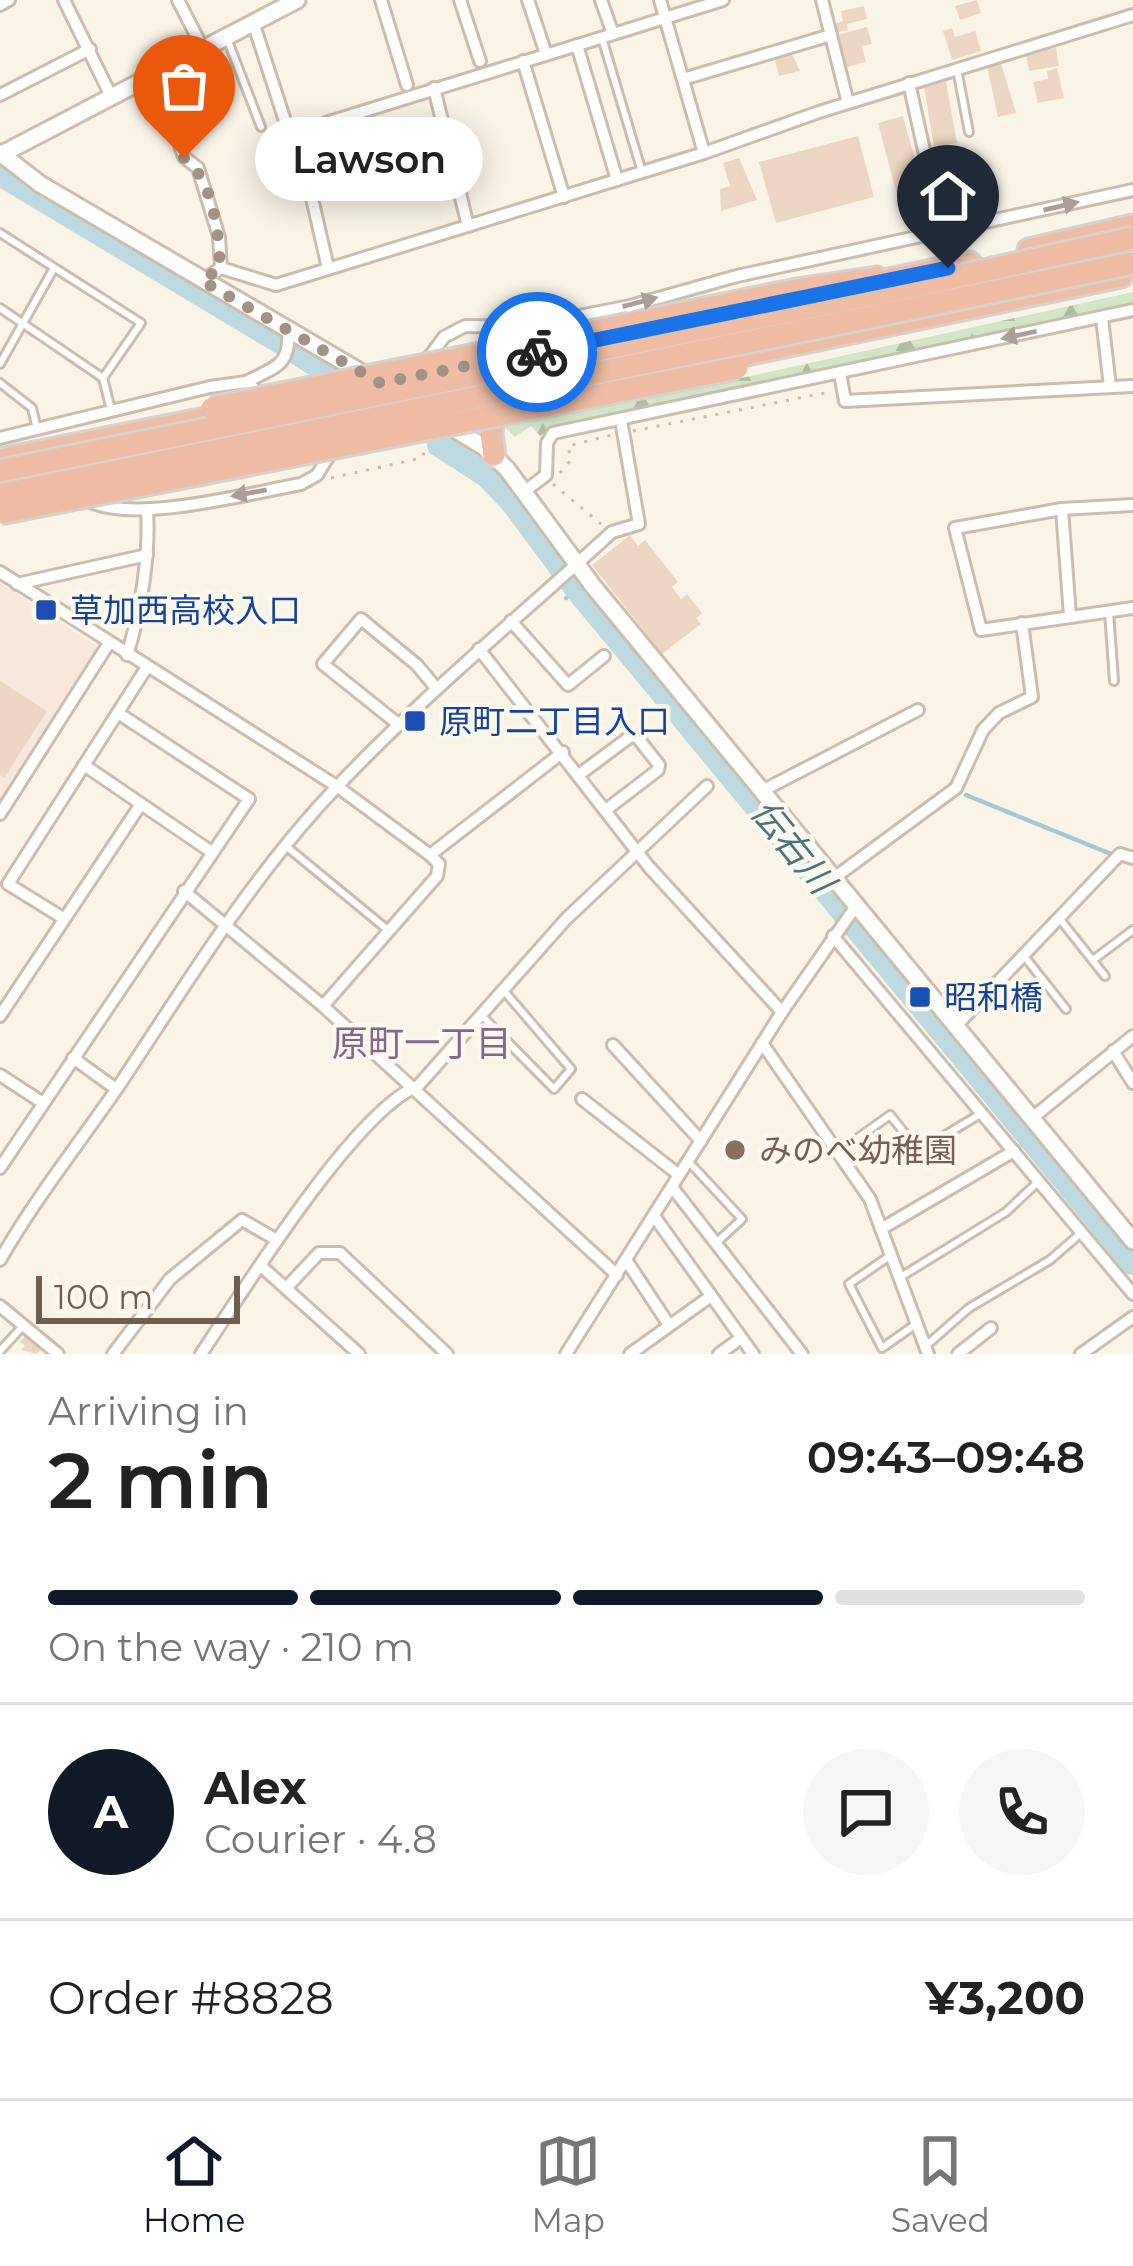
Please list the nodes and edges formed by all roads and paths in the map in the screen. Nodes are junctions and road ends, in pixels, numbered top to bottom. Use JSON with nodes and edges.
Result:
{"nodes":[{"id":1,"x":9,"y":0,"type":"edge"},
{"id":2,"x":64,"y":0,"type":"edge"},
{"id":3,"x":178,"y":0,"type":"edge"},
{"id":4,"x":297,"y":0,"type":"edge"},
{"id":5,"x":381,"y":0,"type":"edge"},
{"id":6,"x":460,"y":0,"type":"edge"},
{"id":7,"x":528,"y":0,"type":"edge"},
{"id":8,"x":601,"y":0,"type":"edge"},
{"id":9,"x":660,"y":0,"type":"edge"},
{"id":10,"x":723,"y":0,"type":"edge"},
{"id":11,"x":822,"y":0,"type":"edge"},
{"id":12,"x":0,"y":4,"type":"edge"},
{"id":13,"x":1133,"y":15,"type":"edge"},
{"id":14,"x":665,"y":17,"type":"junction"},
{"id":15,"x":254,"y":22,"type":"junction"},
{"id":16,"x":831,"y":35,"type":"junction"},
{"id":17,"x":608,"y":36,"type":"junction"},
{"id":18,"x":226,"y":37,"type":"junction"},
{"id":19,"x":577,"y":45,"type":"junction"},
{"id":20,"x":203,"y":49,"type":"junction"},
{"id":21,"x":90,"y":50,"type":"junction"},
{"id":22,"x":546,"y":54,"type":"junction"},
{"id":23,"x":480,"y":61,"type":"dead end"},
{"id":24,"x":523,"y":61,"type":"junction"},
{"id":25,"x":957,"y":69,"type":"junction"},
{"id":26,"x":155,"y":73,"type":"junction"},
{"id":27,"x":683,"y":79,"type":"junction"},
{"id":28,"x":908,"y":83,"type":"junction"},
{"id":29,"x":407,"y":85,"type":"dead end"},
{"id":30,"x":434,"y":88,"type":"junction"},
{"id":31,"x":0,"y":95,"type":"edge"},
{"id":32,"x":111,"y":96,"type":"junction"},
{"id":33,"x":848,"y":103,"type":"junction"},
{"id":34,"x":356,"y":114,"type":"junction"},
{"id":35,"x":326,"y":124,"type":"dead end"},
{"id":36,"x":261,"y":127,"type":"dead end"},
{"id":37,"x":969,"y":132,"type":"dead end"},
{"id":38,"x":449,"y":152,"type":"junction"},
{"id":39,"x":0,"y":154,"type":"edge"},
{"id":40,"x":704,"y":154,"type":"junction"},
{"id":41,"x":642,"y":172,"type":"junction"},
{"id":42,"x":617,"y":180,"type":"junction"},
{"id":43,"x":1133,"y":190,"type":"edge"},
{"id":44,"x":934,"y":195,"type":"dead end"},
{"id":45,"x":564,"y":197,"type":"junction"},
{"id":46,"x":1133,"y":223,"type":"edge"},
{"id":47,"x":468,"y":226,"type":"junction"},
{"id":48,"x":0,"y":233,"type":"edge"},
{"id":49,"x":1133,"y":238,"type":"edge"},
{"id":50,"x":1133,"y":263,"type":"edge"},
{"id":51,"x":55,"y":268,"type":"junction"},
{"id":52,"x":220,"y":268,"type":"junction"},
{"id":53,"x":328,"y":268,"type":"junction"},
{"id":54,"x":948,"y":268,"type":"junction"},
{"id":55,"x":1133,"y":275,"type":"edge"},
{"id":56,"x":202,"y":281,"type":"junction"},
{"id":57,"x":0,"y":308,"type":"edge"},
{"id":58,"x":1133,"y":310,"type":"edge"},
{"id":59,"x":954,"y":313,"type":"junction"},
{"id":60,"x":1102,"y":318,"type":"junction"},
{"id":61,"x":23,"y":323,"type":"junction"},
{"id":62,"x":288,"y":327,"type":"junction"},
{"id":63,"x":0,"y":364,"type":"edge"},
{"id":64,"x":840,"y":373,"type":"junction"},
{"id":65,"x":429,"y":374,"type":"junction"},
{"id":66,"x":104,"y":378,"type":"junction"},
{"id":67,"x":246,"y":382,"type":"junction"},
{"id":68,"x":0,"y":383,"type":"edge"},
{"id":69,"x":380,"y":383,"type":"junction"},
{"id":70,"x":1133,"y":386,"type":"edge"},
{"id":71,"x":1110,"y":387,"type":"junction"},
{"id":72,"x":837,"y":390,"type":"dead end"},
{"id":73,"x":274,"y":405,"type":"junction"},
{"id":74,"x":495,"y":405,"type":"junction"},
{"id":75,"x":111,"y":411,"type":"junction"},
{"id":76,"x":436,"y":418,"type":"junction"},
{"id":77,"x":622,"y":426,"type":"junction"},
{"id":78,"x":37,"y":429,"type":"junction"},
{"id":79,"x":341,"y":436,"type":"junction"},
{"id":80,"x":0,"y":438,"type":"edge"},
{"id":81,"x":494,"y":455,"type":"junction"},
{"id":82,"x":0,"y":459,"type":"edge"},
{"id":83,"x":0,"y":470,"type":"edge"},
{"id":84,"x":560,"y":473,"type":"dead end"},
{"id":85,"x":545,"y":475,"type":"junction"},
{"id":86,"x":316,"y":476,"type":"junction"},
{"id":87,"x":70,"y":490,"type":"junction"},
{"id":88,"x":525,"y":491,"type":"junction"},
{"id":89,"x":0,"y":495,"type":"edge"},
{"id":90,"x":1133,"y":505,"type":"edge"},
{"id":91,"x":0,"y":509,"type":"edge"},
{"id":92,"x":1062,"y":509,"type":"junction"},
{"id":93,"x":146,"y":510,"type":"junction"},
{"id":94,"x":611,"y":532,"type":"junction"},
{"id":95,"x":147,"y":555,"type":"junction"},
{"id":96,"x":573,"y":567,"type":"junction"},
{"id":97,"x":0,"y":572,"type":"edge"},
{"id":98,"x":17,"y":584,"type":"junction"},
{"id":99,"x":1133,"y":608,"type":"edge"},
{"id":100,"x":1108,"y":612,"type":"junction"},
{"id":101,"x":1070,"y":616,"type":"junction"},
{"id":102,"x":511,"y":621,"type":"junction"},
{"id":103,"x":1022,"y":623,"type":"junction"},
{"id":104,"x":109,"y":644,"type":"junction"},
{"id":105,"x":479,"y":649,"type":"junction"},
{"id":106,"x":127,"y":655,"type":"junction"},
{"id":107,"x":604,"y":656,"type":"dead end"},
{"id":108,"x":146,"y":667,"type":"junction"},
{"id":109,"x":1114,"y":681,"type":"dead end"},
{"id":110,"x":436,"y":688,"type":"junction"},
{"id":111,"x":918,"y":710,"type":"dead end"},
{"id":112,"x":118,"y":713,"type":"junction"},
{"id":113,"x":398,"y":724,"type":"junction"},
{"id":114,"x":563,"y":752,"type":"junction"},
{"id":115,"x":84,"y":765,"type":"junction"},
{"id":116,"x":580,"y":774,"type":"junction"},
{"id":117,"x":707,"y":786,"type":"dead end"},
{"id":118,"x":338,"y":787,"type":"junction"},
{"id":119,"x":762,"y":791,"type":"junction"},
{"id":120,"x":141,"y":804,"type":"junction"},
{"id":121,"x":607,"y":809,"type":"junction"},
{"id":122,"x":0,"y":814,"type":"edge"},
{"id":123,"x":287,"y":847,"type":"junction"},
{"id":124,"x":210,"y":851,"type":"junction"},
{"id":125,"x":640,"y":853,"type":"junction"},
{"id":126,"x":430,"y":856,"type":"junction"},
{"id":127,"x":1133,"y":858,"type":"edge"},
{"id":128,"x":834,"y":878,"type":"junction"},
{"id":129,"x":184,"y":891,"type":"junction"},
{"id":130,"x":854,"y":908,"type":"junction"},
{"id":131,"x":63,"y":918,"type":"junction"},
{"id":132,"x":1059,"y":919,"type":"junction"},
{"id":133,"x":226,"y":922,"type":"junction"},
{"id":134,"x":388,"y":931,"type":"junction"},
{"id":135,"x":1133,"y":931,"type":"edge"},
{"id":136,"x":836,"y":933,"type":"junction"},
{"id":137,"x":1024,"y":956,"type":"junction"},
{"id":138,"x":1093,"y":960,"type":"junction"},
{"id":139,"x":1105,"y":976,"type":"dead end"},
{"id":140,"x":505,"y":991,"type":"junction"},
{"id":141,"x":323,"y":1006,"type":"junction"},
{"id":142,"x":1066,"y":1010,"type":"dead end"},
{"id":143,"x":782,"y":1012,"type":"junction"},
{"id":144,"x":481,"y":1015,"type":"junction"},
{"id":145,"x":0,"y":1016,"type":"edge"},
{"id":146,"x":955,"y":1027,"type":"junction"},
{"id":147,"x":1133,"y":1036,"type":"edge"},
{"id":148,"x":762,"y":1043,"type":"junction"},
{"id":149,"x":613,"y":1045,"type":"dead end"},
{"id":150,"x":1113,"y":1051,"type":"junction"},
{"id":151,"x":73,"y":1058,"type":"junction"},
{"id":152,"x":0,"y":1075,"type":"edge"},
{"id":153,"x":1133,"y":1083,"type":"edge"},
{"id":154,"x":116,"y":1089,"type":"junction"},
{"id":155,"x":410,"y":1089,"type":"junction"},
{"id":156,"x":582,"y":1099,"type":"dead end"},
{"id":157,"x":43,"y":1103,"type":"junction"},
{"id":158,"x":982,"y":1113,"type":"junction"},
{"id":159,"x":1031,"y":1119,"type":"junction"},
{"id":160,"x":701,"y":1141,"type":"junction"},
{"id":161,"x":0,"y":1143,"type":"edge"},
{"id":162,"x":12,"y":1151,"type":"junction"},
{"id":163,"x":840,"y":1151,"type":"junction"},
{"id":164,"x":1014,"y":1151,"type":"junction"},
{"id":165,"x":688,"y":1161,"type":"junction"},
{"id":166,"x":0,"y":1168,"type":"edge"},
{"id":167,"x":679,"y":1175,"type":"junction"},
{"id":168,"x":1039,"y":1181,"type":"junction"},
{"id":169,"x":672,"y":1187,"type":"junction"},
{"id":170,"x":654,"y":1216,"type":"junction"},
{"id":171,"x":881,"y":1229,"type":"junction"},
{"id":172,"x":1083,"y":1232,"type":"junction"},
{"id":173,"x":277,"y":1240,"type":"junction"},
{"id":174,"x":1133,"y":1241,"type":"edge"},
{"id":175,"x":716,"y":1244,"type":"junction"},
{"id":176,"x":891,"y":1255,"type":"junction"},
{"id":177,"x":0,"y":1260,"type":"edge"},
{"id":178,"x":626,"y":1260,"type":"junction"},
{"id":179,"x":261,"y":1266,"type":"junction"},
{"id":180,"x":616,"y":1275,"type":"junction"},
{"id":181,"x":899,"y":1278,"type":"junction"},
{"id":182,"x":288,"y":1286,"type":"junction"},
{"id":183,"x":1133,"y":1294,"type":"edge"},
{"id":184,"x":711,"y":1296,"type":"junction"},
{"id":185,"x":0,"y":1306,"type":"edge"},
{"id":186,"x":1133,"y":1317,"type":"edge"},
{"id":187,"x":916,"y":1324,"type":"junction"},
{"id":188,"x":23,"y":1325,"type":"junction"},
{"id":189,"x":669,"y":1325,"type":"junction"},
{"id":190,"x":991,"y":1328,"type":"dead end"},
{"id":191,"x":741,"y":1338,"type":"junction"},
{"id":192,"x":926,"y":1350,"type":"edge"},
{"id":193,"x":0,"y":1351,"type":"edge"},
{"id":194,"x":58,"y":1354,"type":"edge"},
{"id":195,"x":113,"y":1354,"type":"edge"},
{"id":196,"x":201,"y":1354,"type":"edge"},
{"id":197,"x":359,"y":1354,"type":"edge"},
{"id":198,"x":447,"y":1354,"type":"edge"},
{"id":199,"x":566,"y":1354,"type":"edge"},
{"id":200,"x":630,"y":1354,"type":"edge"},
{"id":201,"x":719,"y":1354,"type":"edge"},
{"id":202,"x":753,"y":1354,"type":"edge"},
{"id":203,"x":802,"y":1354,"type":"edge"},
{"id":204,"x":958,"y":1354,"type":"edge"},
{"id":205,"x":1081,"y":1354,"type":"edge"}],
"edges":[{"from":1,"to":12,"type":"street"},
{"from":2,"to":21,"type":"street"},
{"from":3,"to":20,"type":"street"},
{"from":4,"to":15,"type":"street"},
{"from":5,"to":29,"type":"street"},
{"from":6,"to":23,"type":"street"},
{"from":7,"to":22,"type":"street"},
{"from":8,"to":17,"type":"street"},
{"from":9,"to":14,"type":"street"},
{"from":10,"to":14,"type":"street"},
{"from":11,"to":16,"type":"street"},
{"from":13,"to":25,"type":"street"},
{"from":14,"to":17,"type":"street"},
{"from":14,"to":27,"type":"street"},
{"from":15,"to":18,"type":"street"},
{"from":15,"to":53,"type":"street"},
{"from":16,"to":27,"type":"street"},
{"from":16,"to":33,"type":"street"},
{"from":17,"to":19,"type":"street"},
{"from":17,"to":41,"type":"lane"},
{"from":18,"to":20,"type":"street"},
{"from":18,"to":36,"type":"lane"},
{"from":19,"to":22,"type":"street"},
{"from":19,"to":42,"type":"street"},
{"from":20,"to":26,"type":"street"},
{"from":21,"to":31,"type":"street"},
{"from":21,"to":32,"type":"street"},
{"from":22,"to":24,"type":"street"},
{"from":24,"to":30,"type":"street"},
{"from":24,"to":45,"type":"street"},
{"from":25,"to":28,"type":"street"},
{"from":25,"to":37,"type":"lane"},
{"from":26,"to":32,"type":"street"},
{"from":26,"to":52,"type":"street"},
{"from":27,"to":40,"type":"street"},
{"from":28,"to":33,"type":"street"},
{"from":28,"to":44,"type":"street"},
{"from":30,"to":34,"type":"street"},
{"from":30,"to":38,"type":"street"},
{"from":32,"to":39,"type":"street"},
{"from":33,"to":40,"type":"street"},
{"from":34,"to":35,"type":"street"},
{"from":34,"to":38,"type":"street"},
{"from":38,"to":47,"type":"street"},
{"from":39,"to":56,"type":"street"},
{"from":40,"to":41,"type":"street"},
{"from":41,"to":42,"type":"street"},
{"from":42,"to":45,"type":"street"},
{"from":65,"to":43,"type":"street","one_way":true},
{"from":45,"to":47,"type":"street"},
{"from":46,"to":54,"type":"highway"},
{"from":47,"to":53,"type":"street"},
{"from":48,"to":51,"type":"lane"},
{"from":49,"to":83,"type":"highway","bridge":true},
{"from":50,"to":89,"type":"highway","bridge":true},
{"from":51,"to":61,"type":"lane"},
{"from":51,"to":66,"type":"lane"},
{"from":52,"to":53,"type":"street"},
{"from":52,"to":56,"type":"street"},
{"from":54,"to":65,"type":"highway"},
{"from":54,"to":82,"type":"highway","bridge":true},
{"from":55,"to":59,"type":"highway"},
{"from":56,"to":62,"type":"street"},
{"from":57,"to":61,"type":"lane"},
{"from":58,"to":60,"type":"street"},
{"from":59,"to":74,"type":"highway"},
{"from":59,"to":91,"type":"highway","bridge":true},
{"from":60,"to":64,"type":"street","one_way":true},
{"from":60,"to":71,"type":"street"},
{"from":61,"to":63,"type":"lane"},
{"from":61,"to":66,"type":"lane"},
{"from":62,"to":67,"type":"street"},
{"from":62,"to":69,"type":"street"},
{"from":64,"to":71,"type":"street"},
{"from":64,"to":77,"type":"street"},
{"from":65,"to":69,"type":"highway"},
{"from":66,"to":75,"type":"lane"},
{"from":67,"to":73,"type":"street"},
{"from":67,"to":75,"type":"street"},
{"from":68,"to":78,"type":"lane"},
{"from":69,"to":73,"type":"highway"},
{"from":69,"to":76,"type":"street"},
{"from":70,"to":71,"type":"street"},
{"from":72,"to":77,"type":"path"},
{"from":73,"to":82,"type":"highway"},
{"from":74,"to":76,"type":"highway"},
{"from":74,"to":81,"type":"highway"},
{"from":75,"to":78,"type":"street"},
{"from":76,"to":79,"type":"highway"},
{"from":76,"to":81,"type":"street"},
{"from":76,"to":86,"type":"path"},
{"from":77,"to":84,"type":"path"},
{"from":77,"to":85,"type":"street"},
{"from":77,"to":94,"type":"street"},
{"from":78,"to":80,"type":"street"},
{"from":79,"to":86,"type":"street"},
{"from":79,"to":87,"type":"highway"},
{"from":81,"to":88,"type":"street"},
{"from":85,"to":88,"type":"street"},
{"from":85,"to":94,"type":"path"},
{"from":86,"to":93,"type":"street","one_way":true},
{"from":87,"to":91,"type":"highway"},
{"from":87,"to":93,"type":"street"},
{"from":88,"to":96,"type":"street"},
{"from":90,"to":92,"type":"street"},
{"from":92,"to":101,"type":"street"},
{"from":92,"to":103,"type":"street"},
{"from":93,"to":95,"type":"street"},
{"from":94,"to":96,"type":"street"},
{"from":95,"to":98,"type":"street"},
{"from":95,"to":106,"type":"street"},
{"from":96,"to":102,"type":"street"},
{"from":96,"to":119,"type":"street"},
{"from":97,"to":98,"type":"street"},
{"from":98,"to":104,"type":"street"},
{"from":99,"to":100,"type":"street"},
{"from":100,"to":101,"type":"street"},
{"from":100,"to":109,"type":"lane"},
{"from":101,"to":103,"type":"street"},
{"from":102,"to":105,"type":"street"},
{"from":102,"to":107,"type":"street"},
{"from":103,"to":128,"type":"street"},
{"from":104,"to":106,"type":"street"},
{"from":104,"to":122,"type":"street"},
{"from":105,"to":110,"type":"street"},
{"from":105,"to":114,"type":"street"},
{"from":106,"to":108,"type":"street"},
{"from":108,"to":112,"type":"street"},
{"from":108,"to":118,"type":"street"},
{"from":110,"to":113,"type":"street"},
{"from":110,"to":113,"type":"street"},
{"from":111,"to":119,"type":"street"},
{"from":112,"to":115,"type":"street"},
{"from":112,"to":124,"type":"street"},
{"from":113,"to":118,"type":"street"},
{"from":114,"to":116,"type":"street"},
{"from":114,"to":126,"type":"street"},
{"from":115,"to":120,"type":"street"},
{"from":115,"to":131,"type":"street"},
{"from":116,"to":121,"type":"street"},
{"from":116,"to":121,"type":"street"},
{"from":117,"to":125,"type":"street"},
{"from":118,"to":123,"type":"street"},
{"from":118,"to":126,"type":"street"},
{"from":119,"to":128,"type":"street"},
{"from":120,"to":124,"type":"street"},
{"from":120,"to":131,"type":"street"},
{"from":121,"to":125,"type":"street"},
{"from":123,"to":133,"type":"street"},
{"from":123,"to":134,"type":"lane"},
{"from":124,"to":129,"type":"street"},
{"from":125,"to":140,"type":"street"},
{"from":125,"to":143,"type":"street"},
{"from":126,"to":134,"type":"street"},
{"from":127,"to":132,"type":"street"},
{"from":128,"to":130,"type":"street"},
{"from":129,"to":133,"type":"street"},
{"from":129,"to":151,"type":"street"},
{"from":130,"to":136,"type":"street"},
{"from":130,"to":146,"type":"street"},
{"from":131,"to":145,"type":"street"},
{"from":132,"to":137,"type":"street"},
{"from":132,"to":138,"type":"lane"},
{"from":133,"to":141,"type":"street"},
{"from":133,"to":154,"type":"street"},
{"from":134,"to":141,"type":"street"},
{"from":135,"to":138,"type":"lane"},
{"from":136,"to":143,"type":"street"},
{"from":136,"to":158,"type":"street"},
{"from":137,"to":142,"type":"lane"},
{"from":137,"to":146,"type":"street"},
{"from":138,"to":139,"type":"lane"},
{"from":140,"to":144,"type":"street"},
{"from":140,"to":144,"type":"lane"},
{"from":141,"to":155,"type":"street"},
{"from":143,"to":148,"type":"street"},
{"from":144,"to":155,"type":"street"},
{"from":146,"to":159,"type":"street"},
{"from":147,"to":150,"type":"street"},
{"from":148,"to":160,"type":"street"},
{"from":148,"to":163,"type":"street"},
{"from":149,"to":160,"type":"street"},
{"from":150,"to":153,"type":"street"},
{"from":150,"to":159,"type":"street"},
{"from":151,"to":154,"type":"street"},
{"from":151,"to":157,"type":"street"},
{"from":152,"to":157,"type":"street"},
{"from":154,"to":177,"type":"street"},
{"from":155,"to":173,"type":"street"},
{"from":155,"to":180,"type":"street"},
{"from":156,"to":167,"type":"street"},
{"from":157,"to":162,"type":"street"},
{"from":158,"to":163,"type":"lane"},
{"from":158,"to":164,"type":"street"},
{"from":159,"to":174,"type":"street"},
{"from":160,"to":165,"type":"street"},
{"from":161,"to":162,"type":"street"},
{"from":162,"to":166,"type":"street"},
{"from":163,"to":171,"type":"street"},
{"from":164,"to":168,"type":"street"},
{"from":164,"to":171,"type":"street"},
{"from":165,"to":167,"type":"street"},
{"from":165,"to":175,"type":"lane"},
{"from":167,"to":169,"type":"street"},
{"from":168,"to":172,"type":"street"},
{"from":168,"to":181,"type":"lane"},
{"from":169,"to":170,"type":"street"},
{"from":169,"to":175,"type":"street"},
{"from":170,"to":178,"type":"street"},
{"from":170,"to":184,"type":"street"},
{"from":171,"to":176,"type":"street"},
{"from":172,"to":183,"type":"street"},
{"from":172,"to":192,"type":"lane"},
{"from":173,"to":179,"type":"street"},
{"from":173,"to":195,"type":"street"},
{"from":175,"to":203,"type":"street"},
{"from":176,"to":181,"type":"street"},
{"from":176,"to":187,"type":"lane"},
{"from":178,"to":180,"type":"street"},
{"from":178,"to":189,"type":"street"},
{"from":179,"to":182,"type":"street"},
{"from":179,"to":196,"type":"street"},
{"from":180,"to":199,"type":"street"},
{"from":181,"to":187,"type":"street"},
{"from":182,"to":197,"type":"street"},
{"from":182,"to":198,"type":"street"},
{"from":184,"to":189,"type":"street"},
{"from":184,"to":191,"type":"street"},
{"from":185,"to":188,"type":"street"},
{"from":186,"to":205,"type":"street"},
{"from":187,"to":192,"type":"street"},
{"from":188,"to":193,"type":"lane"},
{"from":188,"to":194,"type":"street"},
{"from":189,"to":200,"type":"street"},
{"from":190,"to":204,"type":"street"},
{"from":191,"to":201,"type":"street"},
{"from":191,"to":202,"type":"street"}]}
